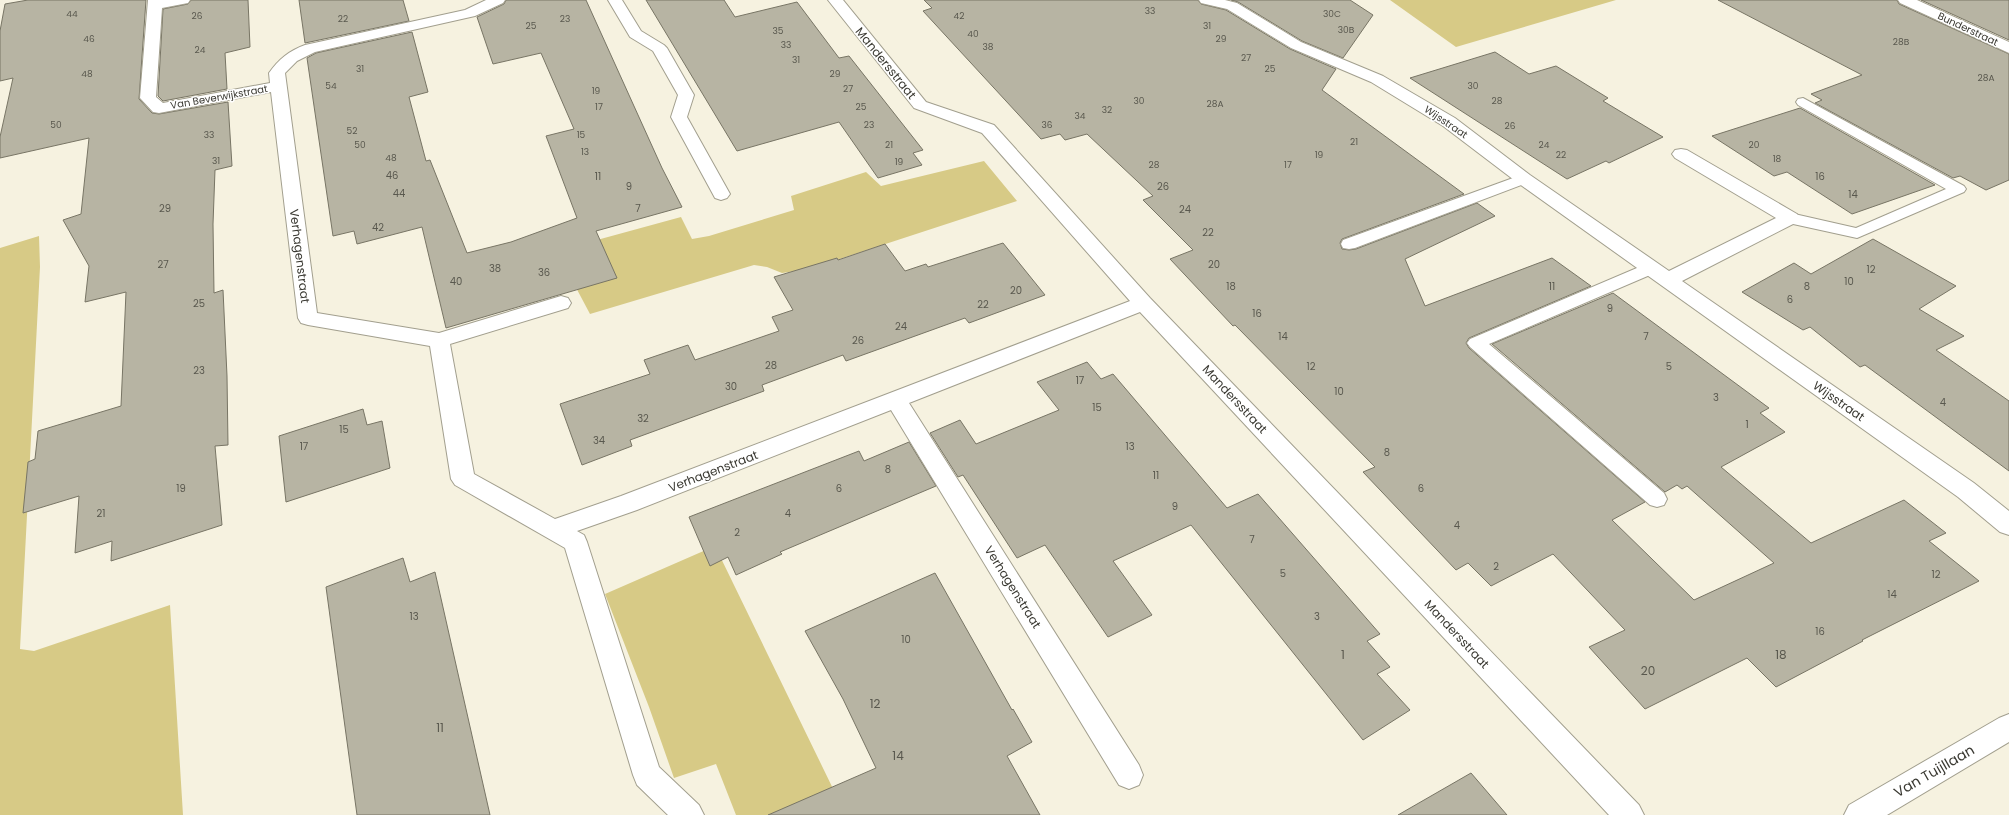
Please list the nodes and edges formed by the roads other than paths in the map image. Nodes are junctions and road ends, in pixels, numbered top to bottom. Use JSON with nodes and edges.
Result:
{"nodes":[{"id":1,"x":182,"y":0,"type":"edge"},
{"id":2,"x":498,"y":0,"type":"edge"},
{"id":3,"x":615,"y":0,"type":"edge"},
{"id":4,"x":835,"y":0,"type":"edge"},
{"id":5,"x":1206,"y":0,"type":"edge"},
{"id":6,"x":1905,"y":0,"type":"edge"},
{"id":7,"x":155,"y":3,"type":"edge"},
{"id":8,"x":2009,"y":48,"type":"edge"},
{"id":9,"x":279,"y":86,"type":"junction"},
{"id":10,"x":1803,"y":102,"type":"dead end"},
{"id":11,"x":1681,"y":154,"type":"dead end"},
{"id":12,"x":1524,"y":179,"type":"junction"},
{"id":13,"x":721,"y":194,"type":"dead end"},
{"id":14,"x":1790,"y":218,"type":"junction"},
{"id":15,"x":1349,"y":244,"type":"dead end"},
{"id":16,"x":1651,"y":268,"type":"junction"},
{"id":17,"x":1667,"y":280,"type":"junction"},
{"id":18,"x":561,"y":303,"type":"dead end"},
{"id":19,"x":1143,"y":303,"type":"junction"},
{"id":20,"x":439,"y":340,"type":"junction"},
{"id":21,"x":896,"y":400,"type":"junction"},
{"id":22,"x":1657,"y":499,"type":"dead end"},
{"id":23,"x":2009,"y":525,"type":"edge"},
{"id":24,"x":551,"y":530,"type":"junction"},
{"id":25,"x":2009,"y":727,"type":"edge"},
{"id":26,"x":1129,"y":775,"type":"dead end"},
{"id":27,"x":689,"y":815,"type":"edge"},
{"id":28,"x":1629,"y":815,"type":"edge"},
{"id":29,"x":1859,"y":815,"type":"edge"}],
"edges":[{"from":1,"to":7,"type":"street","name":"Van Beverwijkstraat"},
{"from":2,"to":9,"type":"street","name":"Van Beverwijkstraat"},
{"from":3,"to":13,"type":"street"},
{"from":4,"to":19,"type":"street","name":"Mandersstraat"},
{"from":5,"to":12,"type":"street","name":"Wijsstraat"},
{"from":6,"to":8,"type":"street","name":"Bunderstraat"},
{"from":7,"to":9,"type":"street","name":"Van Beverwijkstraat"},
{"from":9,"to":20,"type":"street","name":"Verhagenstraat"},
{"from":10,"to":14,"type":"lane"},
{"from":11,"to":14,"type":"street"},
{"from":12,"to":15,"type":"lane"},
{"from":12,"to":16,"type":"street","name":"Wijsstraat"},
{"from":14,"to":17,"type":"street"},
{"from":16,"to":17,"type":"street","name":"Wijsstraat"},
{"from":16,"to":22,"type":"lane"},
{"from":17,"to":23,"type":"street","name":"Wijsstraat"},
{"from":18,"to":20,"type":"street","name":"Verhagenstraat"},
{"from":19,"to":21,"type":"street","name":"Verhagenstraat"},
{"from":19,"to":28,"type":"street","name":"Mandersstraat"},
{"from":20,"to":24,"type":"street"},
{"from":21,"to":24,"type":"street","name":"Verhagenstraat"},
{"from":21,"to":26,"type":"street","name":"Verhagenstraat"},
{"from":24,"to":27,"type":"street"},
{"from":25,"to":29,"type":"street","name":"Van Tuijllaan"}]}
